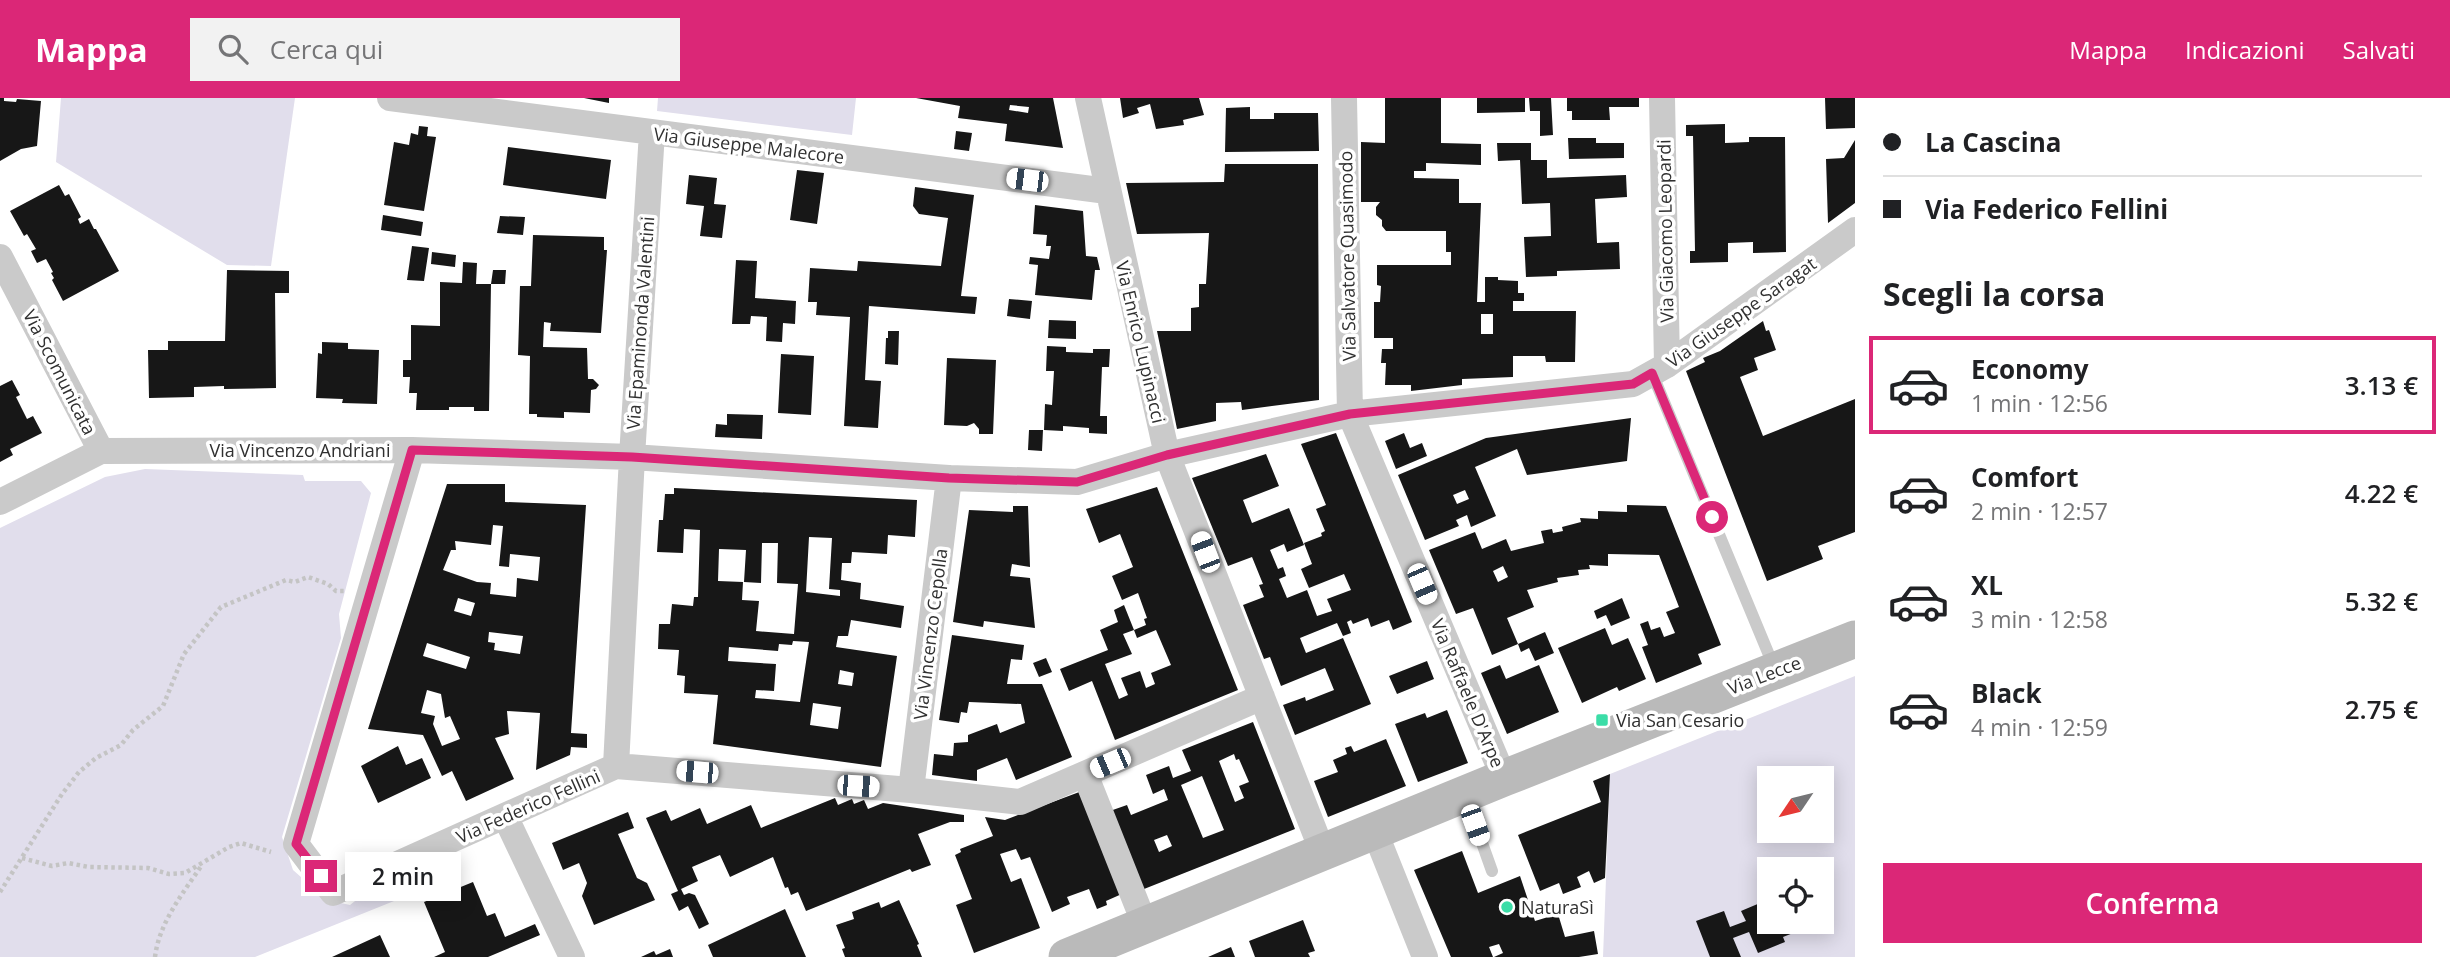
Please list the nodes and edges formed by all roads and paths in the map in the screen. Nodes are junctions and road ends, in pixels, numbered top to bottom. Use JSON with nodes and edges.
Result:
{"nodes":[{"id":1,"x":390,"y":98,"type":"edge"},
{"id":2,"x":1088,"y":98,"type":"edge"},
{"id":3,"x":1344,"y":98,"type":"edge"},
{"id":4,"x":1662,"y":98,"type":"edge"},
{"id":5,"x":652,"y":132,"type":"junction"},
{"id":6,"x":1107,"y":191,"type":"junction"},
{"id":7,"x":1855,"y":230,"type":"edge"},
{"id":8,"x":0,"y":257,"type":"edge"},
{"id":9,"x":1660,"y":369,"type":"junction"},
{"id":10,"x":1350,"y":414,"type":"junction"},
{"id":11,"x":412,"y":450,"type":"junction"},
{"id":12,"x":101,"y":451,"type":"junction"},
{"id":13,"x":1167,"y":455,"type":"junction"},
{"id":14,"x":632,"y":457,"type":"junction"},
{"id":15,"x":949,"y":478,"type":"junction"},
{"id":16,"x":0,"y":502,"type":"edge"},
{"id":17,"x":371,"y":589,"type":"junction"},
{"id":18,"x":1855,"y":639,"type":"edge"},
{"id":19,"x":1776,"y":671,"type":"junction"},
{"id":20,"x":1262,"y":697,"type":"junction"},
{"id":21,"x":616,"y":766,"type":"junction"},
{"id":22,"x":1085,"y":774,"type":"junction"},
{"id":23,"x":1504,"y":778,"type":"junction"},
{"id":24,"x":911,"y":790,"type":"junction"},
{"id":25,"x":1464,"y":794,"type":"junction"},
{"id":26,"x":505,"y":816,"type":"junction"},
{"id":27,"x":1375,"y":832,"type":"junction"},
{"id":28,"x":296,"y":844,"type":"junction"},
{"id":29,"x":1323,"y":853,"type":"junction"},
{"id":30,"x":22,"y":858,"type":"junction"},
{"id":31,"x":202,"y":864,"type":"junction"},
{"id":32,"x":1492,"y":871,"type":"dead end"},
{"id":33,"x":2,"y":886,"type":"edge"},
{"id":34,"x":0,"y":892,"type":"edge"},
{"id":35,"x":1145,"y":925,"type":"junction"},
{"id":36,"x":155,"y":957,"type":"edge"},
{"id":37,"x":572,"y":957,"type":"edge"},
{"id":38,"x":1067,"y":957,"type":"edge"},
{"id":39,"x":1425,"y":957,"type":"edge"}],
"edges":[{"from":1,"to":5,"type":"street","name":"Via Giuseppe Malecore"},
{"from":2,"to":6,"type":"street","name":"Via Enrico Lupinacci"},
{"from":3,"to":10,"type":"street","name":"Via Salvatore Quasimodo"},
{"from":4,"to":9,"type":"street","name":"Via Giacomo Leopardi"},
{"from":5,"to":6,"type":"street","name":"Via Giuseppe Malecore"},
{"from":5,"to":14,"type":"street","name":"Via Epaminonda Valentini"},
{"from":6,"to":13,"type":"street","name":"Via Enrico Lupinacci"},
{"from":7,"to":9,"type":"street","name":"Via Giuseppe Saragat"},
{"from":8,"to":12,"type":"street","name":"Via Scomunicata"},
{"from":9,"to":10,"type":"street","name":"Via Giuseppe Saragat"},
{"from":9,"to":19,"type":"lane"},
{"from":10,"to":13,"type":"street","name":"Via Giuseppe Saragat"},
{"from":10,"to":23,"type":"street","name":"Via Raffaele D'Arpe"},
{"from":11,"to":12,"type":"street","name":"Via Vincenzo Andriani"},
{"from":11,"to":14,"type":"street","name":"Via Vincenzo Andriani"},
{"from":11,"to":17,"type":"street"},
{"from":12,"to":16,"type":"street"},
{"from":13,"to":15,"type":"street","name":"Via Vincenzo Andriani"},
{"from":13,"to":20,"type":"street","name":"Via Enrico Lupinacci"},
{"from":14,"to":15,"type":"street","name":"Via Vincenzo Andriani"},
{"from":14,"to":21,"type":"street","name":"Via Epaminonda Valentini"},
{"from":15,"to":24,"type":"street","name":"Via Vincenzo Cepolla"},
{"from":17,"to":28,"type":"street"},
{"from":17,"to":30,"type":"path"},
{"from":18,"to":19,"type":"main road","name":"Via Lecce"},
{"from":19,"to":23,"type":"main road","name":"Via Lecce"},
{"from":20,"to":22,"type":"street"},
{"from":20,"to":29,"type":"street","name":"Via Enrico Lupinacci"},
{"from":21,"to":24,"type":"street"},
{"from":21,"to":26,"type":"street","name":"Via Federico Fellini"},
{"from":22,"to":24,"type":"street"},
{"from":22,"to":35,"type":"street"},
{"from":23,"to":25,"type":"main road"},
{"from":25,"to":27,"type":"main road"},
{"from":25,"to":32,"type":"lane"},
{"from":26,"to":28,"type":"street","name":"Via Federico Fellini"},
{"from":26,"to":37,"type":"street"},
{"from":27,"to":29,"type":"main road"},
{"from":27,"to":39,"type":"street"},
{"from":28,"to":31,"type":"path"},
{"from":29,"to":35,"type":"main road"},
{"from":30,"to":31,"type":"path"},
{"from":30,"to":33,"type":"path"},
{"from":31,"to":36,"type":"path"},
{"from":33,"to":34,"type":"path"},
{"from":35,"to":38,"type":"main road"}]}
